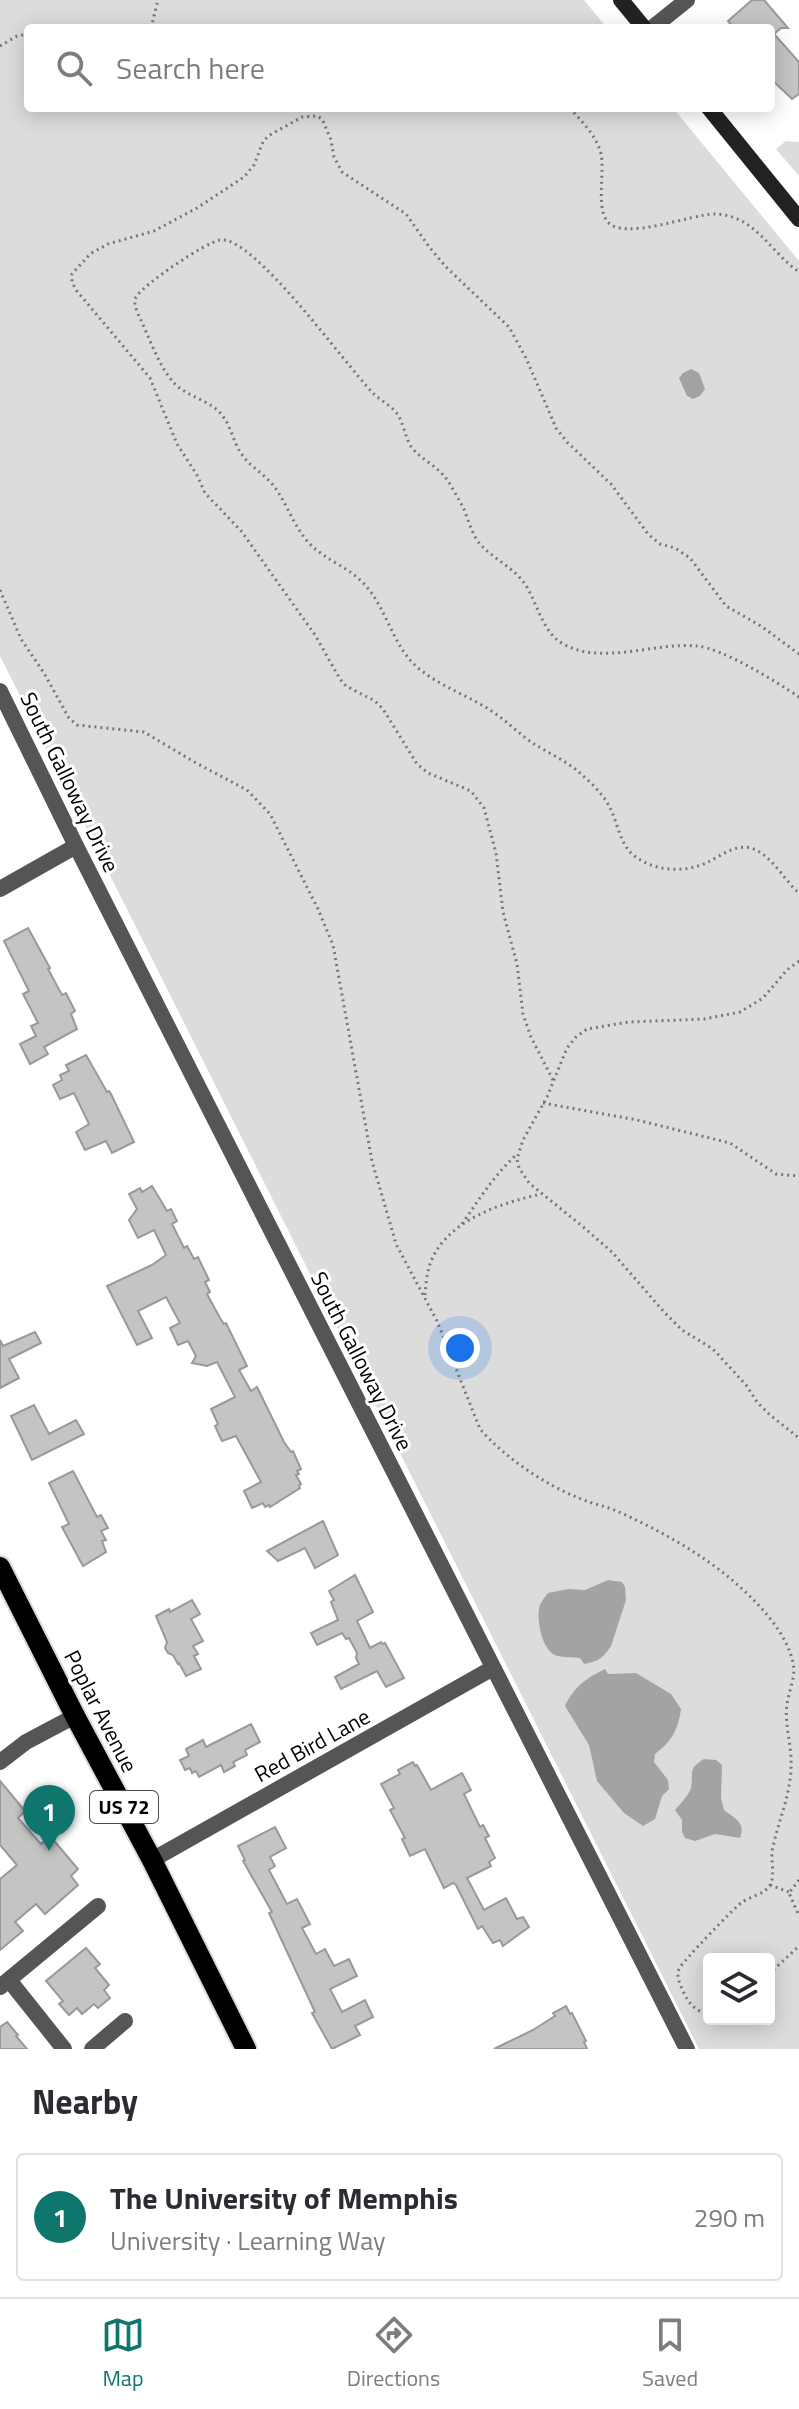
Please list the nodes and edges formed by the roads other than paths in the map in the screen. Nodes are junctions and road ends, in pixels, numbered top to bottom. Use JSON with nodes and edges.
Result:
{"nodes":[{"id":1,"x":621,"y":0,"type":"edge"},
{"id":2,"x":687,"y":0,"type":"edge"},
{"id":3,"x":641,"y":24,"type":"edge"},
{"id":4,"x":657,"y":24,"type":"edge"},
{"id":5,"x":712,"y":112,"type":"edge"},
{"id":6,"x":799,"y":219,"type":"edge"},
{"id":7,"x":0,"y":691,"type":"edge"},
{"id":8,"x":76,"y":846,"type":"junction"},
{"id":9,"x":0,"y":889,"type":"edge"},
{"id":10,"x":0,"y":1567,"type":"edge"},
{"id":11,"x":493,"y":1668,"type":"junction"},
{"id":12,"x":75,"y":1716,"type":"junction"},
{"id":13,"x":0,"y":1762,"type":"edge"},
{"id":14,"x":152,"y":1860,"type":"junction"},
{"id":15,"x":98,"y":1906,"type":"dead end"},
{"id":16,"x":4,"y":1984,"type":"edge"},
{"id":17,"x":125,"y":2021,"type":"dead end"},
{"id":18,"x":64,"y":2049,"type":"edge"},
{"id":19,"x":92,"y":2049,"type":"edge"},
{"id":20,"x":246,"y":2049,"type":"edge"},
{"id":21,"x":687,"y":2049,"type":"edge"}],
"edges":[{"from":1,"to":3,"type":"main road"},
{"from":2,"to":4,"type":"street"},
{"from":5,"to":6,"type":"main road"},
{"from":7,"to":8,"type":"street","name":"South Galloway Drive"},
{"from":8,"to":9,"type":"street"},
{"from":8,"to":11,"type":"street","name":"South Galloway Drive"},
{"from":10,"to":12,"type":"main road","name":"Poplar Avenue","number":"US 72"},
{"from":11,"to":14,"type":"street","name":"Red Bird Lane"},
{"from":11,"to":21,"type":"street","name":"South Galloway Drive"},
{"from":12,"to":13,"type":"street"},
{"from":12,"to":14,"type":"main road","name":"Poplar Avenue","number":"US 72"},
{"from":14,"to":20,"type":"main road","name":"Poplar Avenue","number":"US 72"},
{"from":15,"to":16,"type":"street"},
{"from":16,"to":18,"type":"street"},
{"from":17,"to":19,"type":"street"}]}
